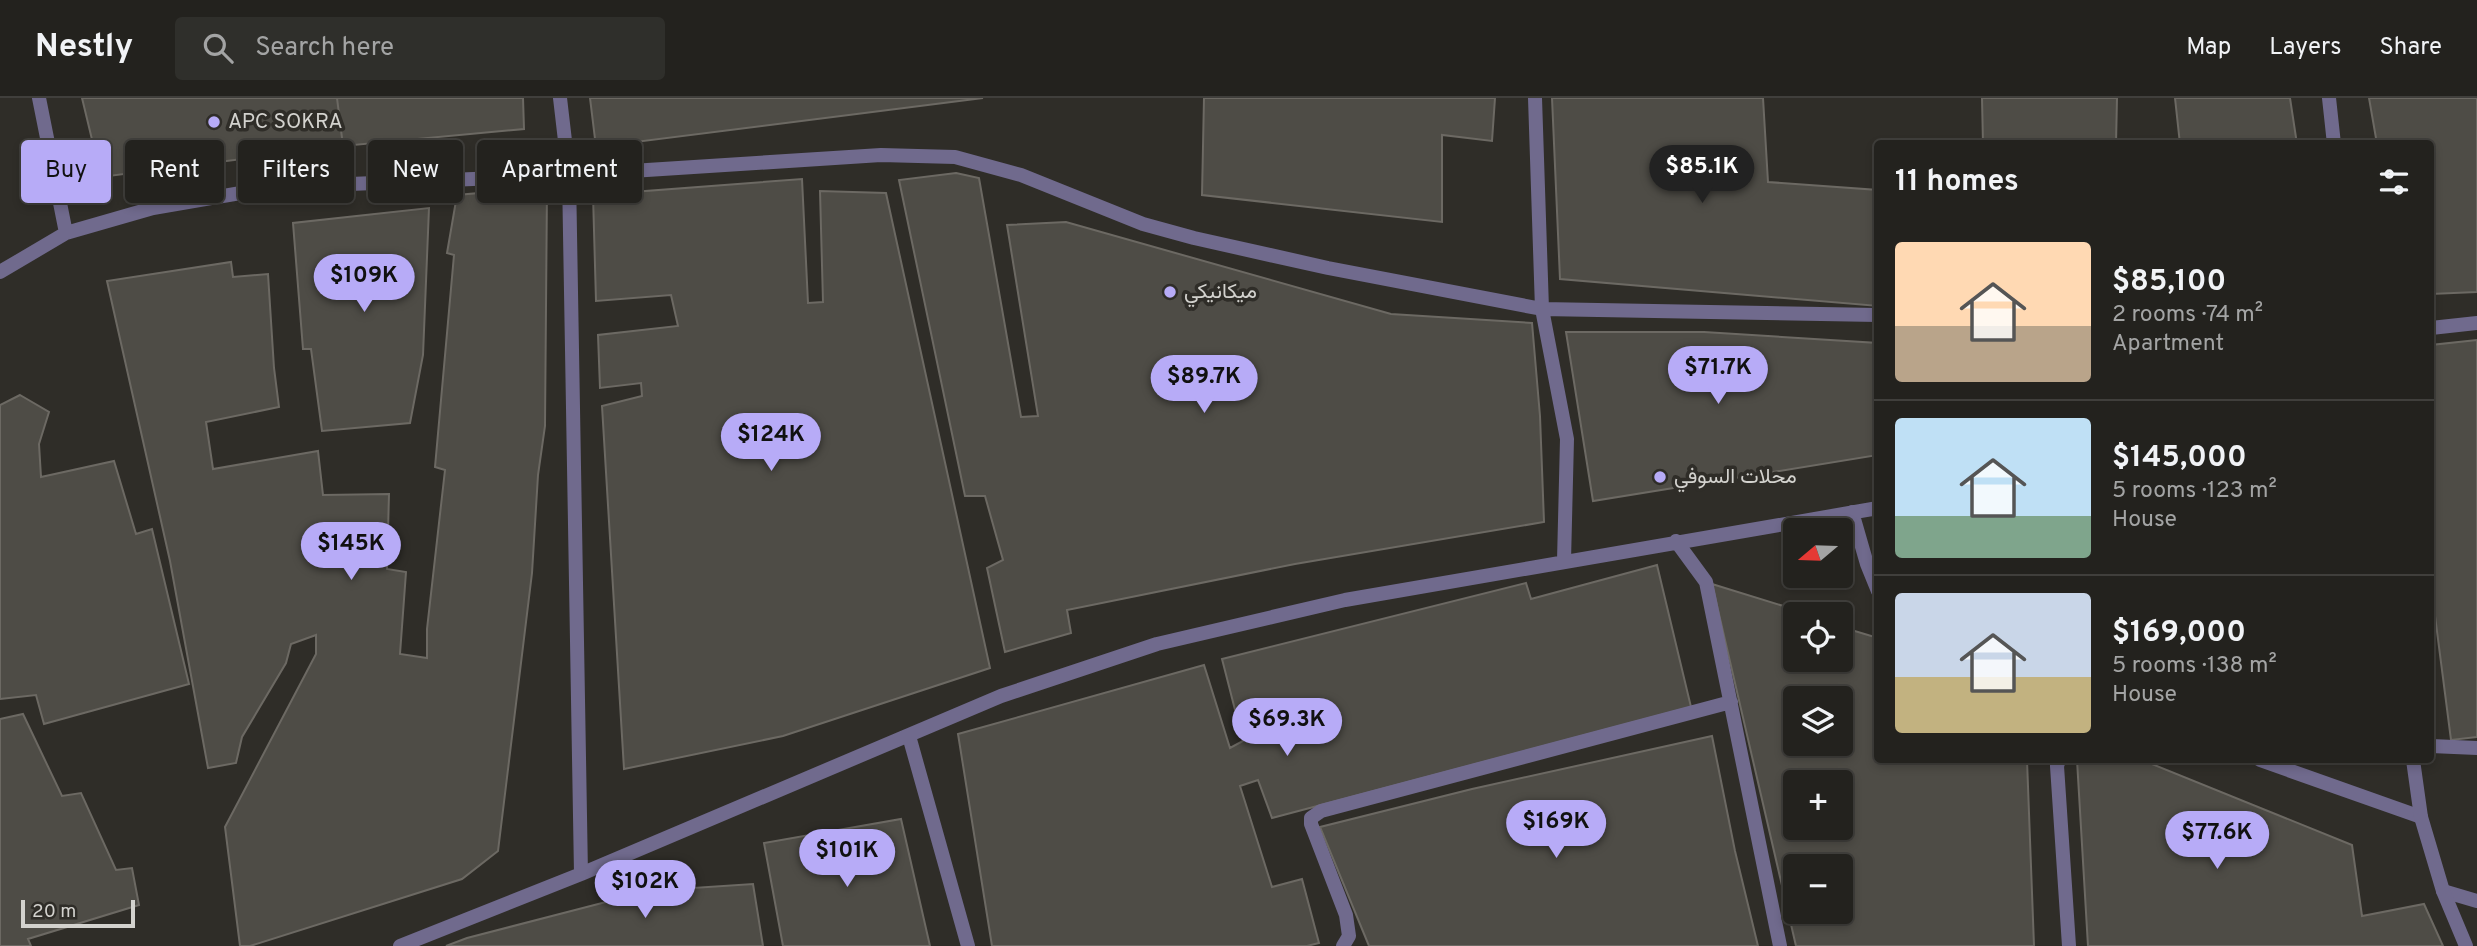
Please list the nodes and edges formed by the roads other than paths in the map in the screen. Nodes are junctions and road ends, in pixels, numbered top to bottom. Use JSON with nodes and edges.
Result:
{"nodes":[{"id":1,"x":39,"y":98,"type":"edge"},
{"id":2,"x":561,"y":98,"type":"edge"},
{"id":3,"x":1535,"y":98,"type":"edge"},
{"id":4,"x":2329,"y":98,"type":"edge"},
{"id":5,"x":565,"y":140,"type":"edge"},
{"id":6,"x":2334,"y":140,"type":"edge"},
{"id":7,"x":642,"y":170,"type":"edge"},
{"id":8,"x":477,"y":179,"type":"edge"},
{"id":9,"x":569,"y":203,"type":"edge"},
{"id":10,"x":66,"y":233,"type":"junction"},
{"id":11,"x":0,"y":272,"type":"edge"},
{"id":12,"x":1542,"y":309,"type":"junction"},
{"id":13,"x":1874,"y":315,"type":"edge"},
{"id":14,"x":2477,"y":323,"type":"edge"},
{"id":15,"x":2434,"y":328,"type":"edge"},
{"id":16,"x":1874,"y":509,"type":"edge"},
{"id":17,"x":1852,"y":512,"type":"junction"},
{"id":18,"x":1676,"y":541,"type":"junction"},
{"id":19,"x":1564,"y":561,"type":"junction"},
{"id":20,"x":1874,"y":581,"type":"edge"},
{"id":21,"x":1731,"y":702,"type":"junction"},
{"id":22,"x":909,"y":736,"type":"junction"},
{"id":23,"x":2434,"y":746,"type":"edge"},
{"id":24,"x":2477,"y":748,"type":"edge"},
{"id":25,"x":2058,"y":763,"type":"edge"},
{"id":26,"x":2268,"y":763,"type":"edge"},
{"id":27,"x":2413,"y":763,"type":"edge"},
{"id":28,"x":2421,"y":817,"type":"junction"},
{"id":29,"x":581,"y":874,"type":"junction"},
{"id":30,"x":2444,"y":891,"type":"junction"},
{"id":31,"x":2477,"y":901,"type":"edge"},
{"id":32,"x":400,"y":946,"type":"edge"},
{"id":33,"x":968,"y":946,"type":"edge"},
{"id":34,"x":1343,"y":946,"type":"edge"},
{"id":35,"x":1780,"y":946,"type":"edge"},
{"id":36,"x":2069,"y":946,"type":"edge"},
{"id":37,"x":2466,"y":946,"type":"edge"}],
"edges":[{"from":1,"to":10,"type":"street"},
{"from":2,"to":5,"type":"street"},
{"from":3,"to":12,"type":"street"},
{"from":4,"to":6,"type":"street"},
{"from":7,"to":12,"type":"street"},
{"from":8,"to":10,"type":"street"},
{"from":9,"to":29,"type":"street"},
{"from":10,"to":11,"type":"street"},
{"from":12,"to":13,"type":"street"},
{"from":12,"to":19,"type":"street"},
{"from":14,"to":15,"type":"street"},
{"from":16,"to":17,"type":"street"},
{"from":17,"to":18,"type":"street"},
{"from":17,"to":20,"type":"street"},
{"from":18,"to":19,"type":"street"},
{"from":18,"to":21,"type":"street"},
{"from":19,"to":22,"type":"street"},
{"from":21,"to":34,"type":"street"},
{"from":21,"to":35,"type":"street"},
{"from":22,"to":29,"type":"street"},
{"from":22,"to":33,"type":"street"},
{"from":23,"to":24,"type":"street"},
{"from":25,"to":36,"type":"street"},
{"from":26,"to":28,"type":"street"},
{"from":27,"to":28,"type":"street"},
{"from":28,"to":30,"type":"street"},
{"from":29,"to":32,"type":"street"},
{"from":30,"to":31,"type":"street"},
{"from":30,"to":37,"type":"street"}]}
